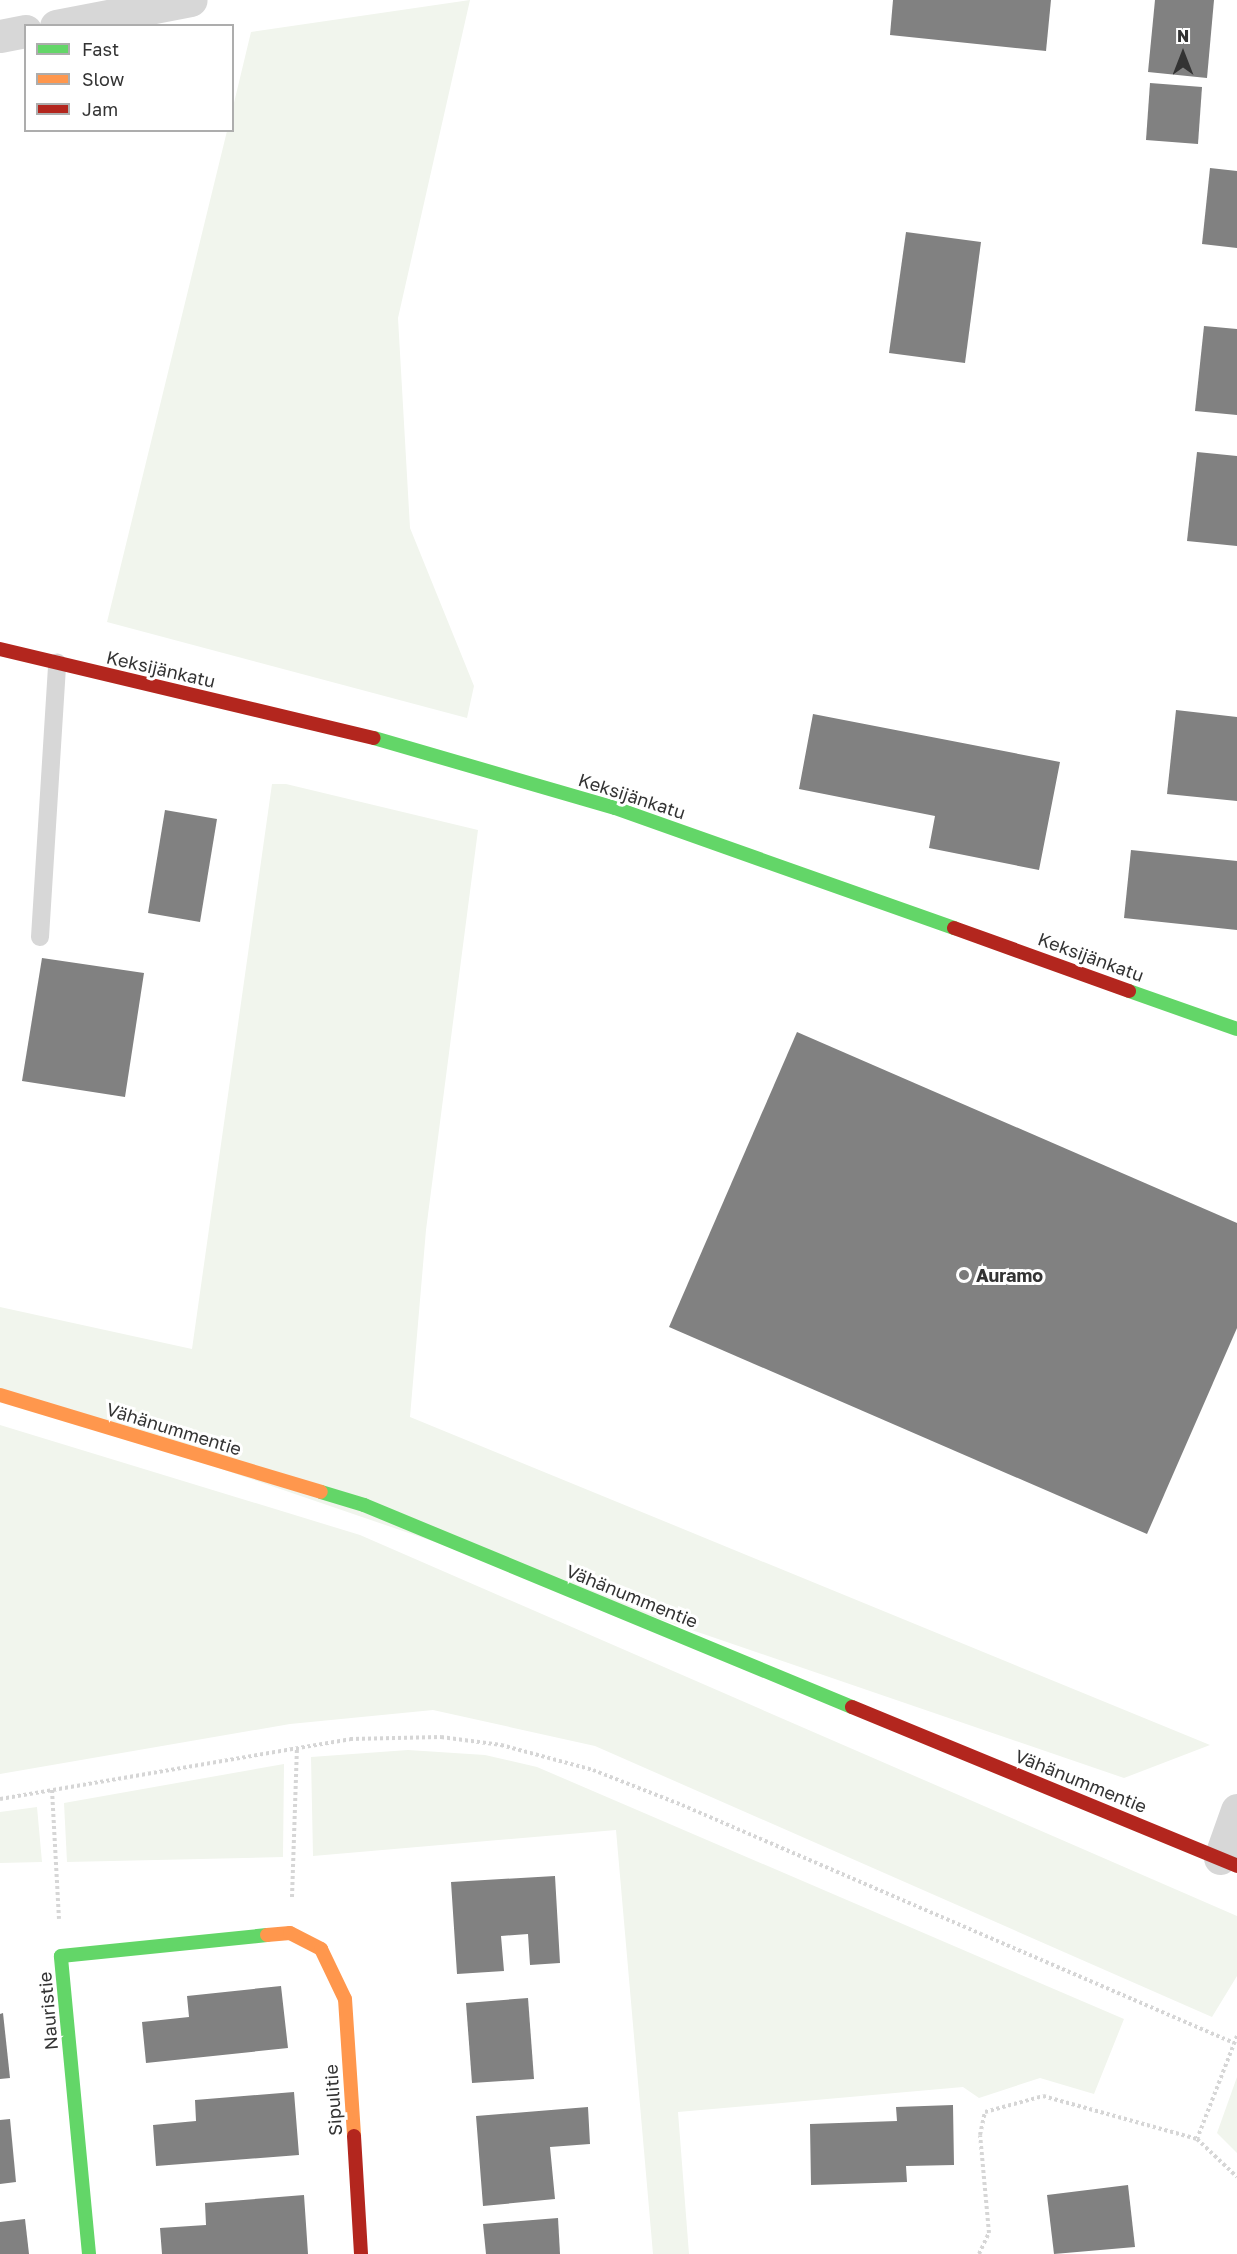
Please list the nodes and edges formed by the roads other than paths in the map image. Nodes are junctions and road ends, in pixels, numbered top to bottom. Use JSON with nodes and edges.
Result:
{"nodes":[{"id":1,"x":191,"y":0,"type":"edge"},
{"id":2,"x":66,"y":24,"type":"edge"},
{"id":3,"x":24,"y":31,"type":"edge"},
{"id":4,"x":0,"y":36,"type":"edge"},
{"id":5,"x":0,"y":649,"type":"edge"},
{"id":6,"x":57,"y":663,"type":"junction"},
{"id":7,"x":40,"y":937,"type":"dead end"},
{"id":8,"x":1237,"y":1029,"type":"edge"},
{"id":9,"x":0,"y":1395,"type":"edge"},
{"id":10,"x":1237,"y":1810,"type":"edge"},
{"id":11,"x":1228,"y":1862,"type":"edge"},
{"id":12,"x":290,"y":1933,"type":"joint"},
{"id":13,"x":89,"y":2254,"type":"edge"},
{"id":14,"x":361,"y":2254,"type":"edge"}],
"edges":[{"from":1,"to":2,"type":"street"},
{"from":3,"to":4,"type":"street"},
{"from":5,"to":6,"type":"street","name":"Keksijänkatu"},
{"from":6,"to":7,"type":"lane"},
{"from":6,"to":8,"type":"street","name":"Keksijänkatu"},
{"from":9,"to":11,"type":"street","name":"Vähänummentie"},
{"from":10,"to":11,"type":"street"},
{"from":12,"to":13,"type":"street","name":"Nauristie"},
{"from":12,"to":14,"type":"street","name":"Sipulitie"}]}
